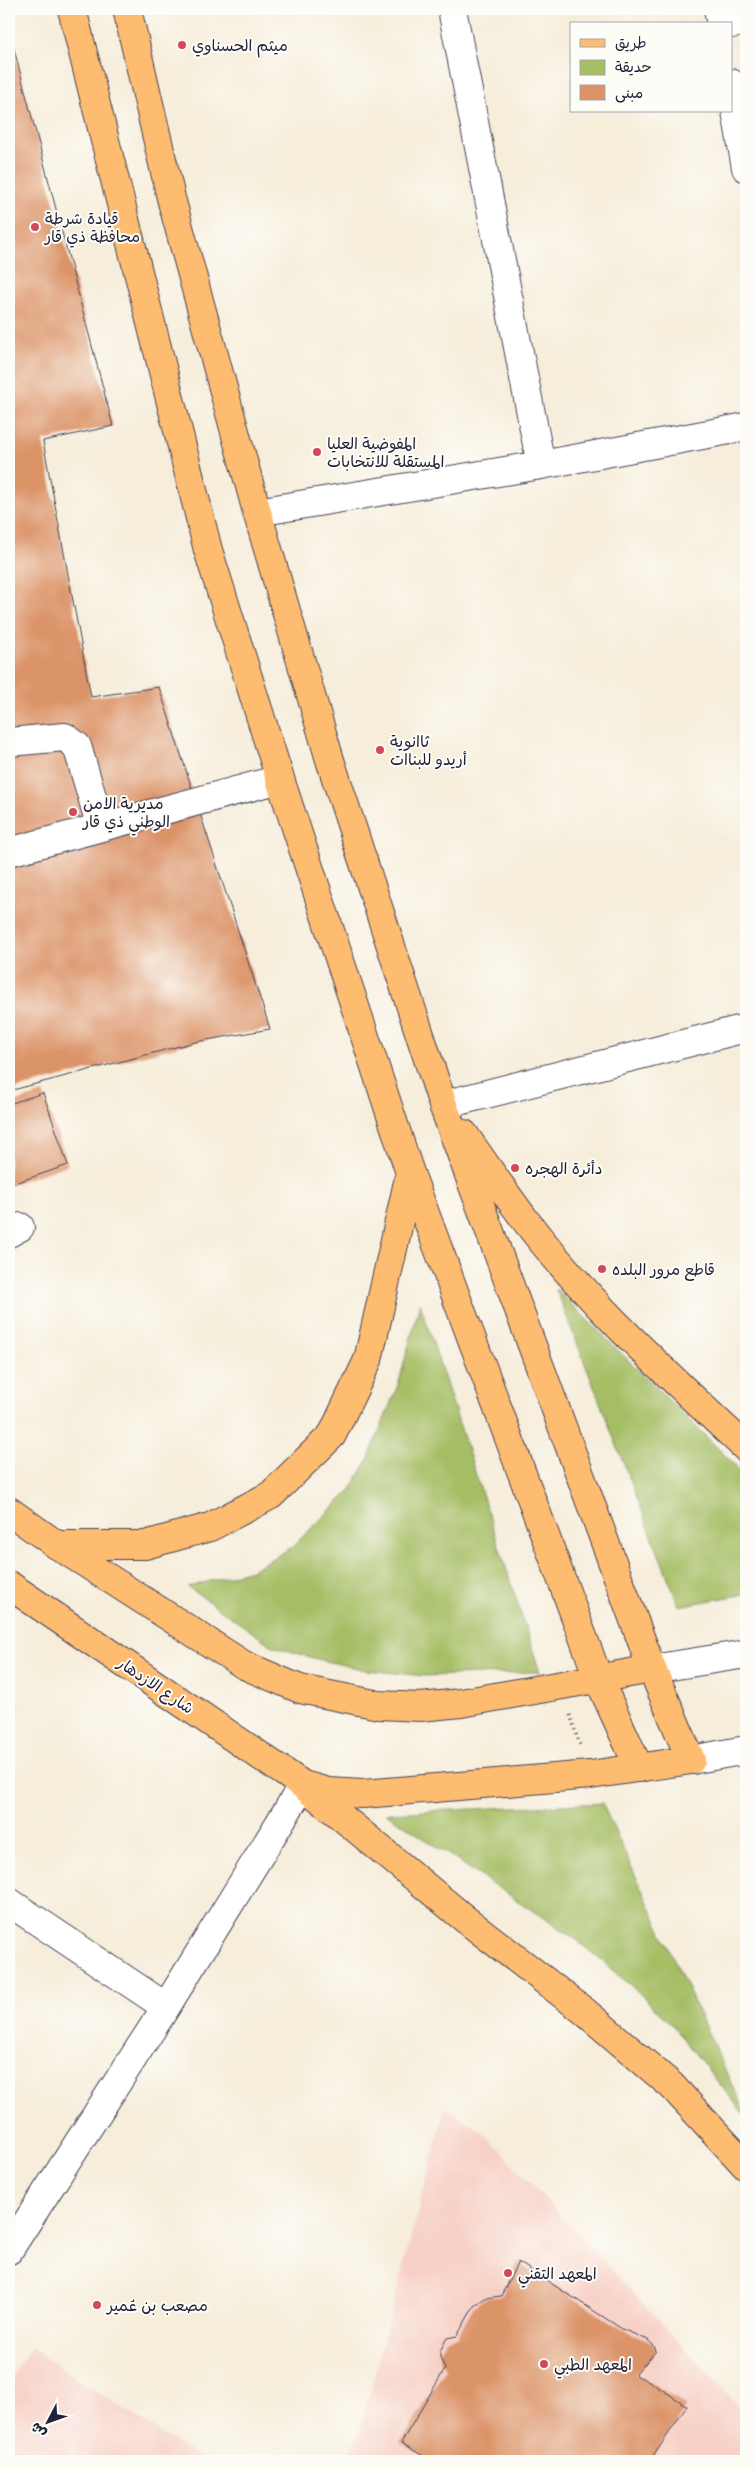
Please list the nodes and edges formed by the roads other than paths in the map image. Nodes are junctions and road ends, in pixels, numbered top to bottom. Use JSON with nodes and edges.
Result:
{"nodes":[{"id":1,"x":72,"y":9,"type":"edge"},
{"id":2,"x":128,"y":9,"type":"edge"},
{"id":3,"x":452,"y":9,"type":"edge"},
{"id":4,"x":718,"y":9,"type":"edge"},
{"id":5,"x":721,"y":22,"type":"edge"},
{"id":6,"x":746,"y":22,"type":"edge"},
{"id":7,"x":732,"y":24,"type":"edge"},
{"id":8,"x":732,"y":89,"type":"edge"},
{"id":9,"x":746,"y":168,"type":"edge"},
{"id":10,"x":746,"y":427,"type":"edge"},
{"id":11,"x":541,"y":465,"type":"junction"},
{"id":12,"x":256,"y":512,"type":"junction"},
{"id":13,"x":9,"y":742,"type":"edge"},
{"id":14,"x":280,"y":779,"type":"junction"},
{"id":15,"x":101,"y":827,"type":"junction"},
{"id":16,"x":9,"y":852,"type":"edge"},
{"id":17,"x":746,"y":1028,"type":"edge"},
{"id":18,"x":443,"y":1105,"type":"junction"},
{"id":19,"x":410,"y":1173,"type":"junction"},
{"id":20,"x":746,"y":1448,"type":"edge"},
{"id":21,"x":9,"y":1511,"type":"edge"},
{"id":22,"x":58,"y":1545,"type":"junction"},
{"id":23,"x":9,"y":1585,"type":"edge"},
{"id":24,"x":746,"y":1654,"type":"edge"},
{"id":25,"x":652,"y":1669,"type":"junction"},
{"id":26,"x":599,"y":1680,"type":"junction"},
{"id":27,"x":746,"y":1750,"type":"edge"},
{"id":28,"x":691,"y":1760,"type":"junction"},
{"id":29,"x":639,"y":1768,"type":"junction"},
{"id":30,"x":303,"y":1785,"type":"junction"},
{"id":31,"x":9,"y":1902,"type":"edge"},
{"id":32,"x":166,"y":2007,"type":"junction"},
{"id":33,"x":746,"y":2166,"type":"edge"},
{"id":34,"x":9,"y":2250,"type":"edge"}],
"edges":[{"from":1,"to":14,"type":"main road"},
{"from":2,"to":12,"type":"main road"},
{"from":3,"to":11,"type":"street"},
{"from":4,"to":5,"type":"street"},
{"from":6,"to":7,"type":"street"},
{"from":8,"to":9,"type":"street"},
{"from":10,"to":11,"type":"street"},
{"from":11,"to":12,"type":"street"},
{"from":12,"to":18,"type":"main road"},
{"from":13,"to":15,"type":"street"},
{"from":14,"to":15,"type":"street"},
{"from":14,"to":19,"type":"main road"},
{"from":15,"to":16,"type":"street"},
{"from":17,"to":18,"type":"street"},
{"from":18,"to":20,"type":"main road"},
{"from":18,"to":25,"type":"main road"},
{"from":19,"to":22,"type":"main road"},
{"from":19,"to":26,"type":"main road"},
{"from":21,"to":22,"type":"main road"},
{"from":22,"to":26,"type":"main road"},
{"from":23,"to":30,"type":"main road","name":"شارع الازدهار"},
{"from":24,"to":25,"type":"street"},
{"from":25,"to":26,"type":"main road"},
{"from":25,"to":28,"type":"main road"},
{"from":26,"to":29,"type":"main road"},
{"from":27,"to":28,"type":"street"},
{"from":28,"to":29,"type":"main road"},
{"from":29,"to":30,"type":"main road"},
{"from":30,"to":32,"type":"street"},
{"from":30,"to":33,"type":"main road"},
{"from":31,"to":32,"type":"street"},
{"from":32,"to":34,"type":"street"}]}
